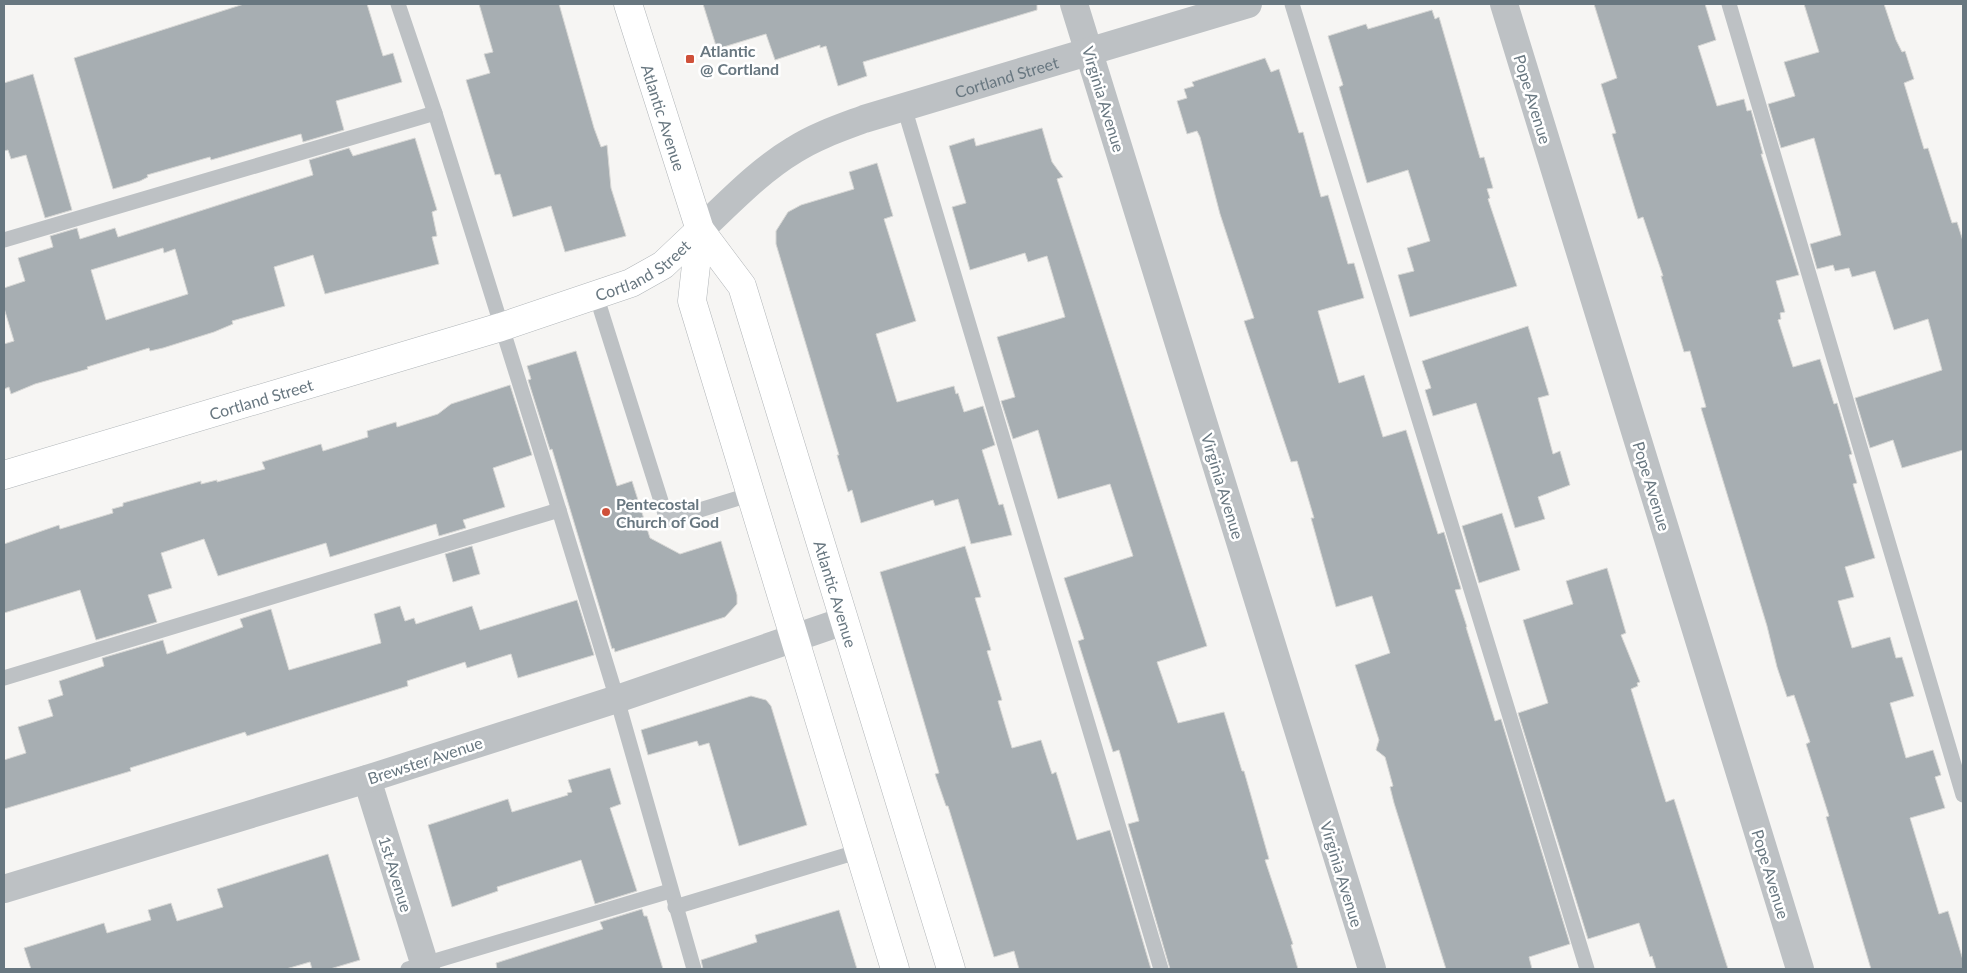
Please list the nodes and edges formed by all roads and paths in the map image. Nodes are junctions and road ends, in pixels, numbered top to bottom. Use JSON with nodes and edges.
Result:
{"nodes":[{"id":1,"x":398,"y":4,"type":"edge"},
{"id":2,"x":628,"y":4,"type":"edge"},
{"id":3,"x":1074,"y":4,"type":"edge"},
{"id":4,"x":1248,"y":4,"type":"edge"},
{"id":5,"x":1292,"y":4,"type":"edge"},
{"id":6,"x":1504,"y":4,"type":"edge"},
{"id":7,"x":1729,"y":4,"type":"edge"},
{"id":8,"x":1089,"y":52,"type":"junction"},
{"id":9,"x":904,"y":107,"type":"junction"},
{"id":10,"x":435,"y":113,"type":"junction"},
{"id":11,"x":700,"y":230,"type":"junction"},
{"id":12,"x":4,"y":240,"type":"edge"},
{"id":13,"x":596,"y":295,"type":"junction"},
{"id":14,"x":501,"y":327,"type":"junction"},
{"id":15,"x":4,"y":475,"type":"edge"},
{"id":16,"x":752,"y":494,"type":"junction"},
{"id":17,"x":559,"y":510,"type":"junction"},
{"id":18,"x":844,"y":621,"type":"junction"},
{"id":19,"x":794,"y":637,"type":"junction"},
{"id":20,"x":4,"y":678,"type":"edge"},
{"id":21,"x":617,"y":699,"type":"junction"},
{"id":22,"x":366,"y":779,"type":"junction"},
{"id":23,"x":1963,"y":795,"type":"edge"},
{"id":24,"x":860,"y":851,"type":"junction"},
{"id":25,"x":4,"y":889,"type":"edge"},
{"id":26,"x":670,"y":891,"type":"junction"},
{"id":27,"x":675,"y":908,"type":"junction"},
{"id":28,"x":419,"y":968,"type":"edge"},
{"id":29,"x":694,"y":969,"type":"edge"},
{"id":30,"x":896,"y":969,"type":"edge"},
{"id":31,"x":951,"y":969,"type":"edge"},
{"id":32,"x":1161,"y":969,"type":"edge"},
{"id":33,"x":1372,"y":969,"type":"edge"},
{"id":34,"x":1587,"y":969,"type":"edge"},
{"id":35,"x":1800,"y":969,"type":"edge"}],
"edges":[{"from":1,"to":10,"type":"lane"},
{"from":2,"to":11,"type":"main road","name":"Atlantic Avenue"},
{"from":3,"to":8,"type":"street","name":"Virginia Avenue"},
{"from":4,"to":8,"type":"street","name":"Cortland Street"},
{"from":5,"to":34,"type":"lane"},
{"from":6,"to":35,"type":"street","name":"Pope Avenue"},
{"from":7,"to":23,"type":"lane"},
{"from":8,"to":9,"type":"street","name":"Cortland Street"},
{"from":8,"to":33,"type":"street","name":"Virginia Avenue"},
{"from":9,"to":11,"type":"street","name":"Cortland Street"},
{"from":9,"to":32,"type":"lane"},
{"from":10,"to":12,"type":"lane"},
{"from":10,"to":14,"type":"lane"},
{"from":11,"to":13,"type":"main road","name":"Cortland Street"},
{"from":11,"to":16,"type":"main road","name":"Atlantic Avenue"},
{"from":11,"to":18,"type":"main road","name":"Atlantic Avenue"},
{"from":13,"to":14,"type":"main road","name":"Cortland Street"},
{"from":13,"to":16,"type":"lane"},
{"from":14,"to":15,"type":"main road","name":"Cortland Street"},
{"from":14,"to":17,"type":"lane"},
{"from":16,"to":19,"type":"main road","name":"Atlantic Avenue"},
{"from":17,"to":20,"type":"lane"},
{"from":17,"to":21,"type":"lane"},
{"from":18,"to":19,"type":"street","name":"Brewster Avenue"},
{"from":18,"to":31,"type":"main road","name":"Atlantic Avenue"},
{"from":19,"to":21,"type":"street","name":"Brewster Avenue"},
{"from":19,"to":24,"type":"main road","name":"Atlantic Avenue"},
{"from":21,"to":22,"type":"street","name":"Brewster Avenue"},
{"from":21,"to":26,"type":"lane"},
{"from":22,"to":25,"type":"street","name":"Brewster Avenue"},
{"from":22,"to":28,"type":"street","name":"1st Avenue"},
{"from":24,"to":27,"type":"lane"},
{"from":24,"to":30,"type":"main road","name":"Atlantic Avenue"},
{"from":26,"to":27,"type":"lane"},
{"from":26,"to":28,"type":"lane"},
{"from":27,"to":29,"type":"lane"}]}
